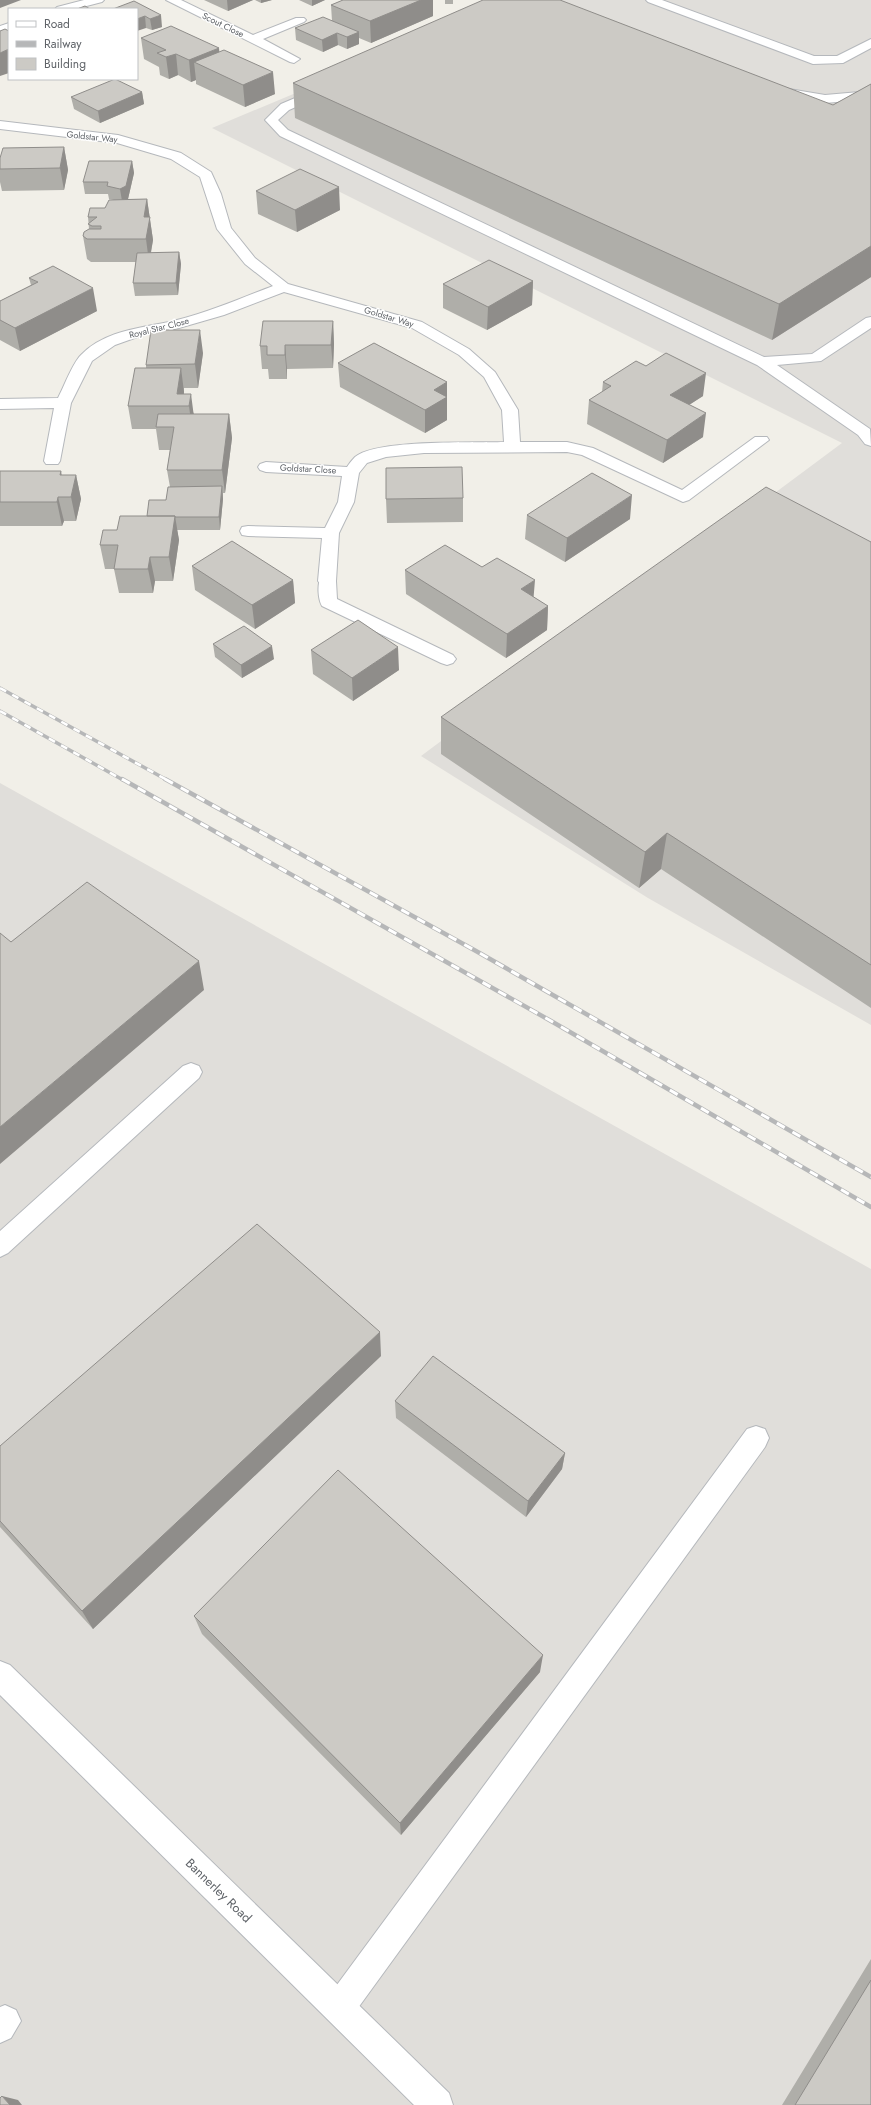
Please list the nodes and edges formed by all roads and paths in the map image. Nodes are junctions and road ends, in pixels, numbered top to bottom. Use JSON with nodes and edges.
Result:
{"nodes":[{"id":1,"x":98,"y":0,"type":"edge"},
{"id":2,"x":172,"y":0,"type":"edge"},
{"id":3,"x":652,"y":0,"type":"edge"},
{"id":4,"x":65,"y":8,"type":"edge"},
{"id":5,"x":300,"y":20,"type":"dead end"},
{"id":6,"x":253,"y":39,"type":"junction"},
{"id":7,"x":871,"y":43,"type":"edge"},
{"id":8,"x":294,"y":59,"type":"dead end"},
{"id":9,"x":336,"y":84,"type":"edge"},
{"id":10,"x":774,"y":90,"type":"edge"},
{"id":11,"x":871,"y":95,"type":"edge"},
{"id":12,"x":0,"y":125,"type":"edge"},
{"id":13,"x":283,"y":287,"type":"junction"},
{"id":14,"x":871,"y":321,"type":"edge"},
{"id":15,"x":762,"y":362,"type":"junction"},
{"id":16,"x":63,"y":403,"type":"junction"},
{"id":17,"x":0,"y":404,"type":"edge"},
{"id":18,"x":761,"y":440,"type":"dead end"},
{"id":19,"x":871,"y":441,"type":"edge"},
{"id":20,"x":512,"y":447,"type":"junction"},
{"id":21,"x":52,"y":461,"type":"dead end"},
{"id":22,"x":266,"y":467,"type":"dead end"},
{"id":23,"x":351,"y":472,"type":"junction"},
{"id":24,"x":248,"y":531,"type":"dead end"},
{"id":25,"x":331,"y":533,"type":"junction"},
{"id":26,"x":447,"y":659,"type":"dead end"},
{"id":27,"x":191,"y":1072,"type":"dead end"},
{"id":28,"x":0,"y":1246,"type":"edge"},
{"id":29,"x":756,"y":1438,"type":"dead end"},
{"id":30,"x":0,"y":1676,"type":"edge"},
{"id":31,"x":339,"y":2008,"type":"junction"},
{"id":32,"x":437,"y":2105,"type":"edge"}],
"edges":[{"from":1,"to":4,"type":"street"},
{"from":2,"to":6,"type":"street","name":"Scout Close"},
{"from":3,"to":7,"type":"street"},
{"from":5,"to":6,"type":"street","name":"Scout Close"},
{"from":6,"to":8,"type":"street","name":"Scout Close"},
{"from":9,"to":15,"type":"street"},
{"from":10,"to":11,"type":"street"},
{"from":12,"to":13,"type":"street","name":"Goldstar Way"},
{"from":13,"to":16,"type":"street","name":"Royal Star Close"},
{"from":13,"to":20,"type":"street","name":"Goldstar Way"},
{"from":14,"to":15,"type":"street"},
{"from":15,"to":19,"type":"street"},
{"from":16,"to":17,"type":"street"},
{"from":16,"to":21,"type":"street","name":"Royal Star Close"},
{"from":18,"to":20,"type":"street"},
{"from":20,"to":23,"type":"street"},
{"from":22,"to":23,"type":"street","name":"Goldstar Close"},
{"from":23,"to":25,"type":"street"},
{"from":24,"to":25,"type":"street"},
{"from":25,"to":26,"type":"street"},
{"from":27,"to":28,"type":"street"},
{"from":29,"to":31,"type":"street"},
{"from":30,"to":31,"type":"street","name":"Bannerley Road"},
{"from":31,"to":32,"type":"street","name":"Bannerley Road"}]}
